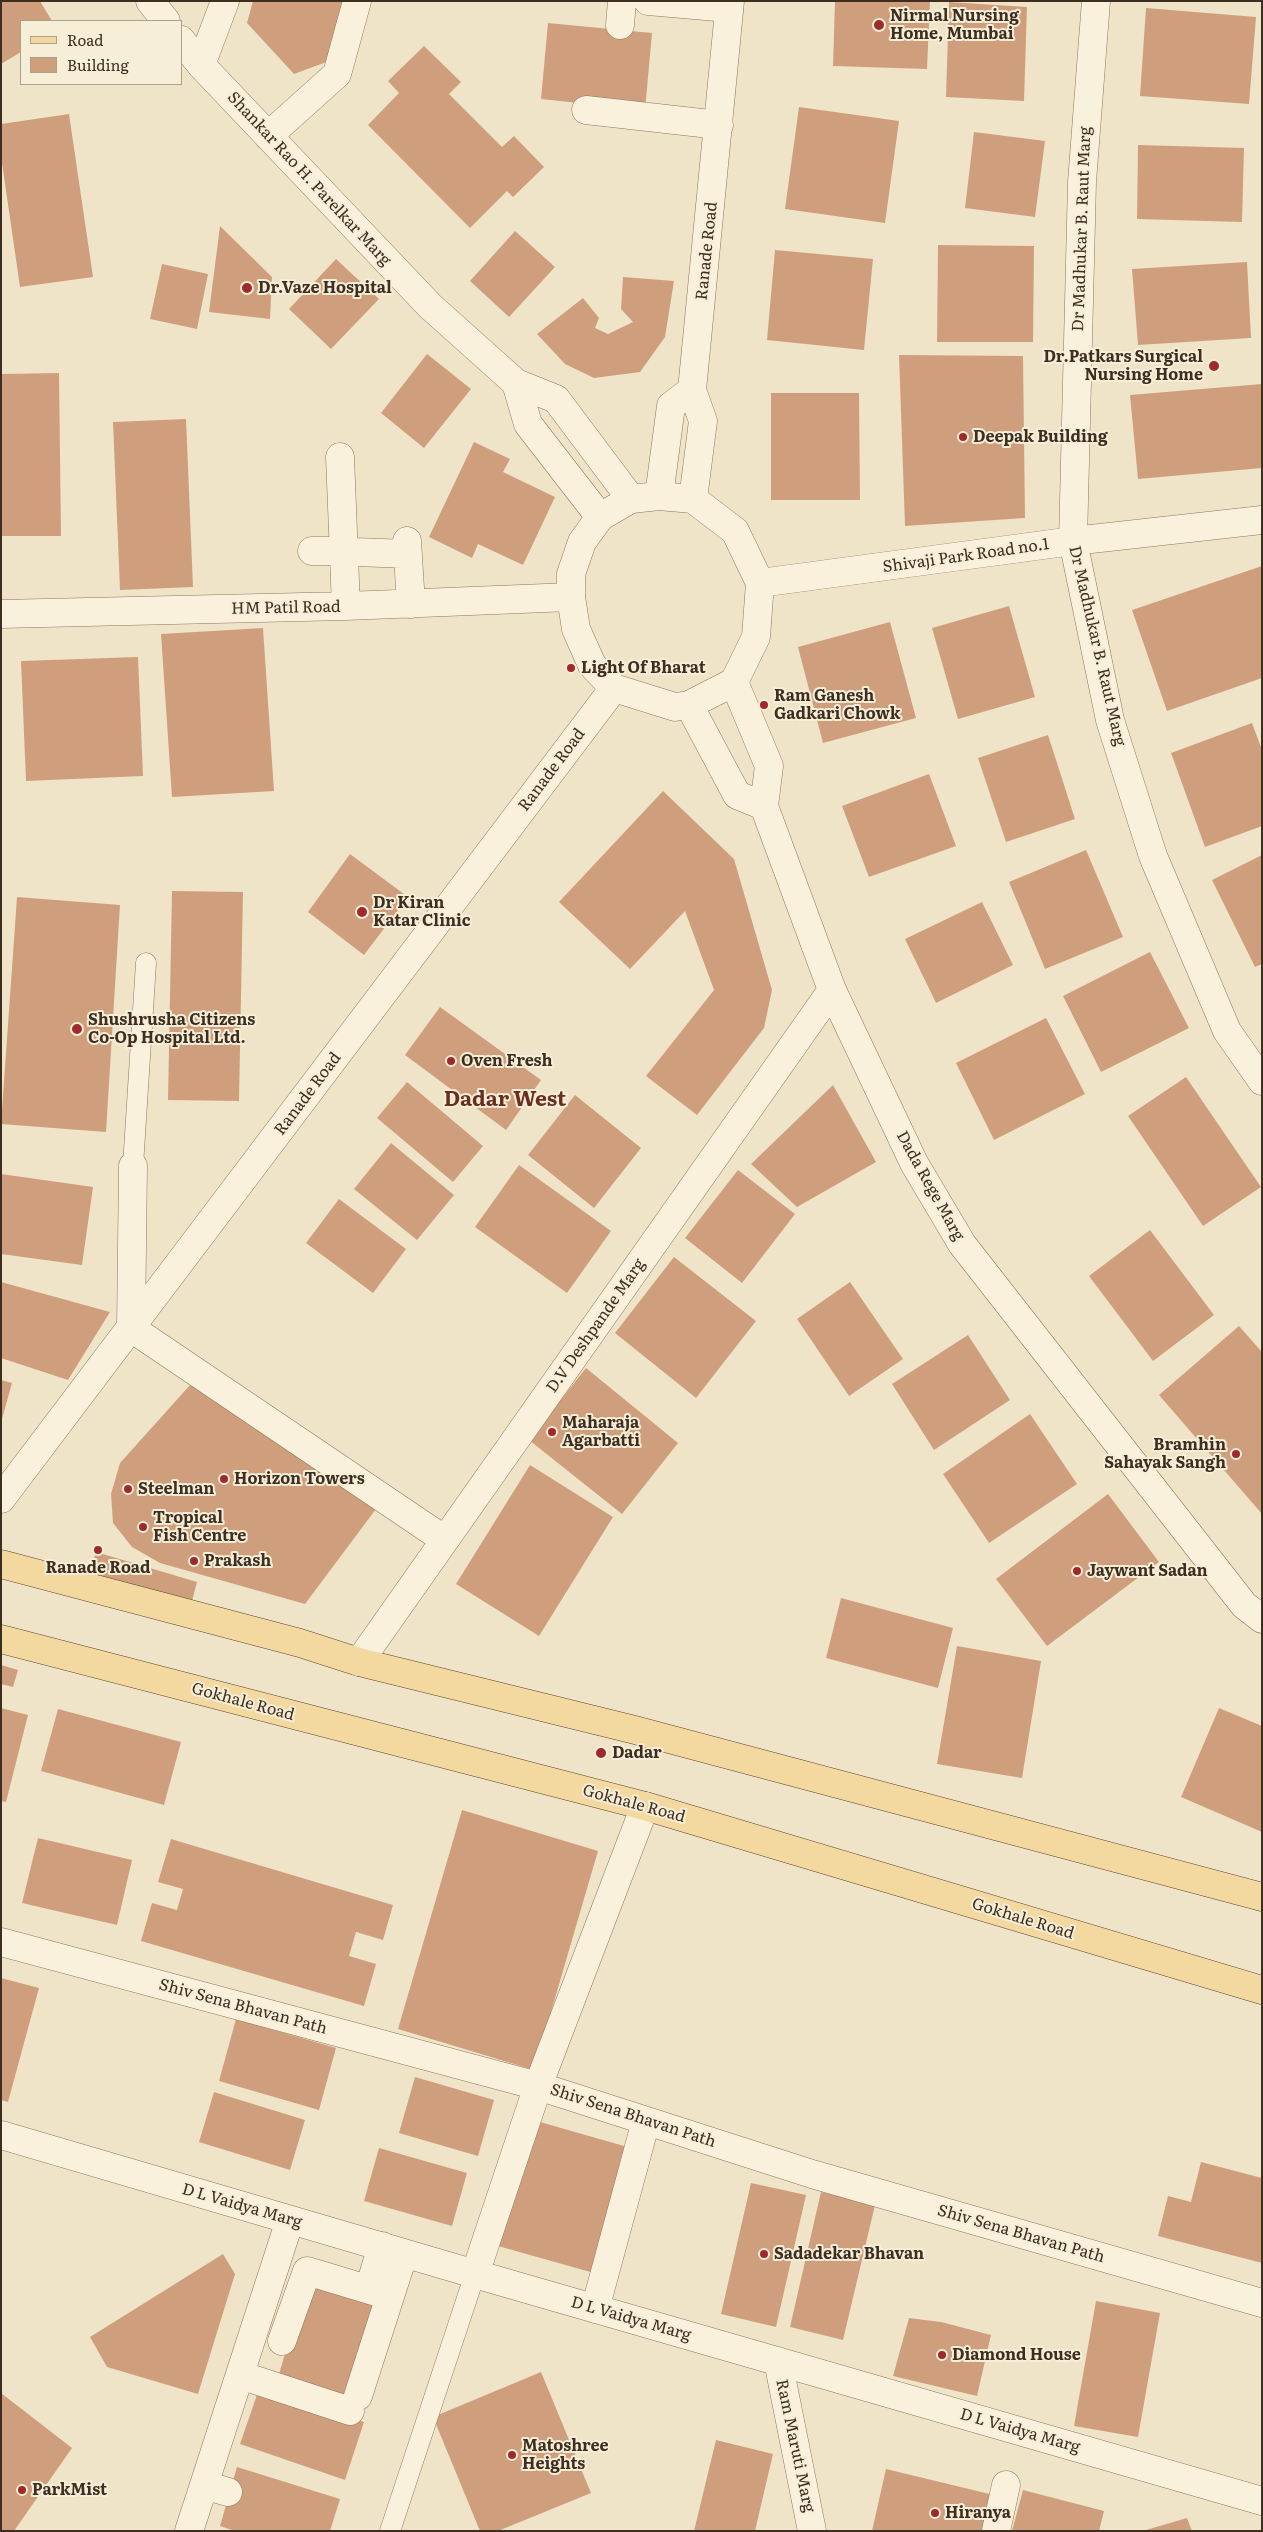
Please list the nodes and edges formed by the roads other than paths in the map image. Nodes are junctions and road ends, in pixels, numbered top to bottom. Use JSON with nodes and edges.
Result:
{"nodes":[{"id":1,"x":150,"y":1,"type":"edge"},
{"id":2,"x":225,"y":1,"type":"edge"},
{"id":3,"x":357,"y":1,"type":"edge"},
{"id":4,"x":648,"y":1,"type":"edge"},
{"id":5,"x":1096,"y":1,"type":"edge"},
{"id":6,"x":729,"y":4,"type":"edge"},
{"id":7,"x":165,"y":20,"type":"edge"},
{"id":8,"x":182,"y":41,"type":"edge"},
{"id":9,"x":201,"y":65,"type":"junction"},
{"id":10,"x":586,"y":110,"type":"dead end"},
{"id":11,"x":720,"y":118,"type":"junction"},
{"id":12,"x":268,"y":136,"type":"junction"},
{"id":13,"x":516,"y":383,"type":"junction"},
{"id":14,"x":692,"y":390,"type":"junction"},
{"id":15,"x":345,"y":459,"type":"dead end"},
{"id":16,"x":659,"y":496,"type":"junction"},
{"id":17,"x":631,"y":499,"type":"junction"},
{"id":18,"x":693,"y":499,"type":"junction"},
{"id":19,"x":600,"y":517,"type":"junction"},
{"id":20,"x":1262,"y":520,"type":"edge"},
{"id":21,"x":1073,"y":542,"type":"junction"},
{"id":22,"x":312,"y":551,"type":"dead end"},
{"id":23,"x":349,"y":552,"type":"junction"},
{"id":24,"x":760,"y":583,"type":"junction"},
{"id":25,"x":571,"y":598,"type":"junction"},
{"id":26,"x":411,"y":604,"type":"junction"},
{"id":27,"x":352,"y":606,"type":"junction"},
{"id":28,"x":1,"y":614,"type":"edge"},
{"id":29,"x":734,"y":682,"type":"junction"},
{"id":30,"x":614,"y":688,"type":"junction"},
{"id":31,"x":689,"y":705,"type":"junction"},
{"id":32,"x":764,"y":806,"type":"junction"},
{"id":33,"x":146,"y":963,"type":"dead end"},
{"id":34,"x":832,"y":990,"type":"junction"},
{"id":35,"x":1262,"y":1081,"type":"edge"},
{"id":36,"x":133,"y":1166,"type":"joint"},
{"id":37,"x":131,"y":1328,"type":"junction"},
{"id":38,"x":1,"y":1499,"type":"edge"},
{"id":39,"x":445,"y":1540,"type":"junction"},
{"id":40,"x":1,"y":1564,"type":"edge"},
{"id":41,"x":1262,"y":1619,"type":"edge"},
{"id":42,"x":1,"y":1638,"type":"edge"},
{"id":43,"x":359,"y":1662,"type":"junction"},
{"id":44,"x":645,"y":1806,"type":"junction"},
{"id":45,"x":1262,"y":1897,"type":"edge"},
{"id":46,"x":1,"y":1942,"type":"edge"},
{"id":47,"x":1262,"y":1990,"type":"edge"},
{"id":48,"x":538,"y":2086,"type":"junction"},
{"id":49,"x":646,"y":2121,"type":"junction"},
{"id":50,"x":1,"y":2134,"type":"edge"},
{"id":51,"x":290,"y":2220,"type":"junction"},
{"id":52,"x":393,"y":2250,"type":"junction"},
{"id":53,"x":476,"y":2274,"type":"junction"},
{"id":54,"x":380,"y":2292,"type":"junction"},
{"id":55,"x":1262,"y":2303,"type":"edge"},
{"id":56,"x":595,"y":2308,"type":"junction"},
{"id":57,"x":282,"y":2341,"type":"dead end"},
{"id":58,"x":778,"y":2361,"type":"junction"},
{"id":59,"x":240,"y":2375,"type":"junction"},
{"id":60,"x":1006,"y":2485,"type":"dead end"},
{"id":61,"x":1262,"y":2501,"type":"edge"},
{"id":62,"x":189,"y":2531,"type":"edge"},
{"id":63,"x":390,"y":2531,"type":"edge"},
{"id":64,"x":812,"y":2531,"type":"edge"},
{"id":65,"x":996,"y":2531,"type":"edge"}],
"edges":[{"from":1,"to":7,"type":"street"},
{"from":2,"to":9,"type":"street"},
{"from":3,"to":12,"type":"street"},
{"from":4,"to":6,"type":"street"},
{"from":5,"to":21,"type":"street","name":"Dr Madhukar B. Raut Marg"},
{"from":6,"to":11,"type":"street","name":"Ranade Road"},
{"from":8,"to":9,"type":"street","name":"Shankar Rao H. Parelkar Marg"},
{"from":9,"to":12,"type":"street","name":"Shankar Rao H. Parelkar Marg"},
{"from":10,"to":11,"type":"street"},
{"from":11,"to":14,"type":"street","name":"Ranade Road"},
{"from":12,"to":13,"type":"street","name":"Shankar Rao H. Parelkar Marg"},
{"from":13,"to":17,"type":"street","name":"Shankar Rao H. Parelkar Marg"},
{"from":13,"to":19,"type":"street"},
{"from":14,"to":16,"type":"street"},
{"from":14,"to":18,"type":"street","name":"Ranade Road"},
{"from":15,"to":23,"type":"street"},
{"from":16,"to":17,"type":"street"},
{"from":16,"to":18,"type":"street"},
{"from":17,"to":19,"type":"street"},
{"from":18,"to":24,"type":"street"},
{"from":19,"to":25,"type":"street"},
{"from":20,"to":21,"type":"street","name":"Shivaji Park Road no.1"},
{"from":21,"to":24,"type":"street","name":"Shivaji Park Road no.1"},
{"from":21,"to":35,"type":"street","name":"Dr Madhukar B. Raut Marg"},
{"from":22,"to":23,"type":"street"},
{"from":23,"to":26,"type":"street"},
{"from":23,"to":27,"type":"street"},
{"from":24,"to":29,"type":"street"},
{"from":25,"to":26,"type":"street","name":"HM Patil Road"},
{"from":25,"to":30,"type":"street"},
{"from":26,"to":27,"type":"street","name":"HM Patil Road"},
{"from":27,"to":28,"type":"street","name":"HM Patil Road"},
{"from":29,"to":31,"type":"street"},
{"from":29,"to":32,"type":"street"},
{"from":30,"to":31,"type":"street"},
{"from":30,"to":37,"type":"street","name":"Ranade Road"},
{"from":31,"to":32,"type":"street"},
{"from":32,"to":34,"type":"street","name":"Dada Rege Marg"},
{"from":33,"to":36,"type":"lane"},
{"from":34,"to":39,"type":"street","name":"D.V Deshpande Marg"},
{"from":34,"to":41,"type":"street","name":"Dada Rege Marg"},
{"from":36,"to":37,"type":"street"},
{"from":37,"to":38,"type":"street","name":"Ranade Road"},
{"from":37,"to":39,"type":"street"},
{"from":39,"to":43,"type":"street","name":"D.V Deshpande Marg"},
{"from":40,"to":43,"type":"main road"},
{"from":42,"to":44,"type":"main road","name":"Gokhale Road"},
{"from":43,"to":45,"type":"main road"},
{"from":44,"to":47,"type":"main road","name":"Gokhale Road"},
{"from":44,"to":48,"type":"street"},
{"from":46,"to":48,"type":"street","name":"Shiv Sena Bhavan Path"},
{"from":48,"to":49,"type":"street","name":"Shiv Sena Bhavan Path"},
{"from":48,"to":53,"type":"street"},
{"from":49,"to":55,"type":"street","name":"Shiv Sena Bhavan Path"},
{"from":49,"to":56,"type":"street"},
{"from":50,"to":51,"type":"street","name":"D L Vaidya Marg"},
{"from":51,"to":52,"type":"street","name":"D L Vaidya Marg"},
{"from":51,"to":59,"type":"street"},
{"from":52,"to":53,"type":"street","name":"D L Vaidya Marg"},
{"from":52,"to":54,"type":"street"},
{"from":53,"to":56,"type":"street","name":"D L Vaidya Marg"},
{"from":53,"to":63,"type":"lane"},
{"from":54,"to":57,"type":"street"},
{"from":54,"to":59,"type":"street"},
{"from":56,"to":58,"type":"street","name":"D L Vaidya Marg"},
{"from":58,"to":61,"type":"street","name":"D L Vaidya Marg"},
{"from":58,"to":64,"type":"street","name":"Ram Maruti Marg"},
{"from":59,"to":62,"type":"street"},
{"from":60,"to":65,"type":"street"}]}
